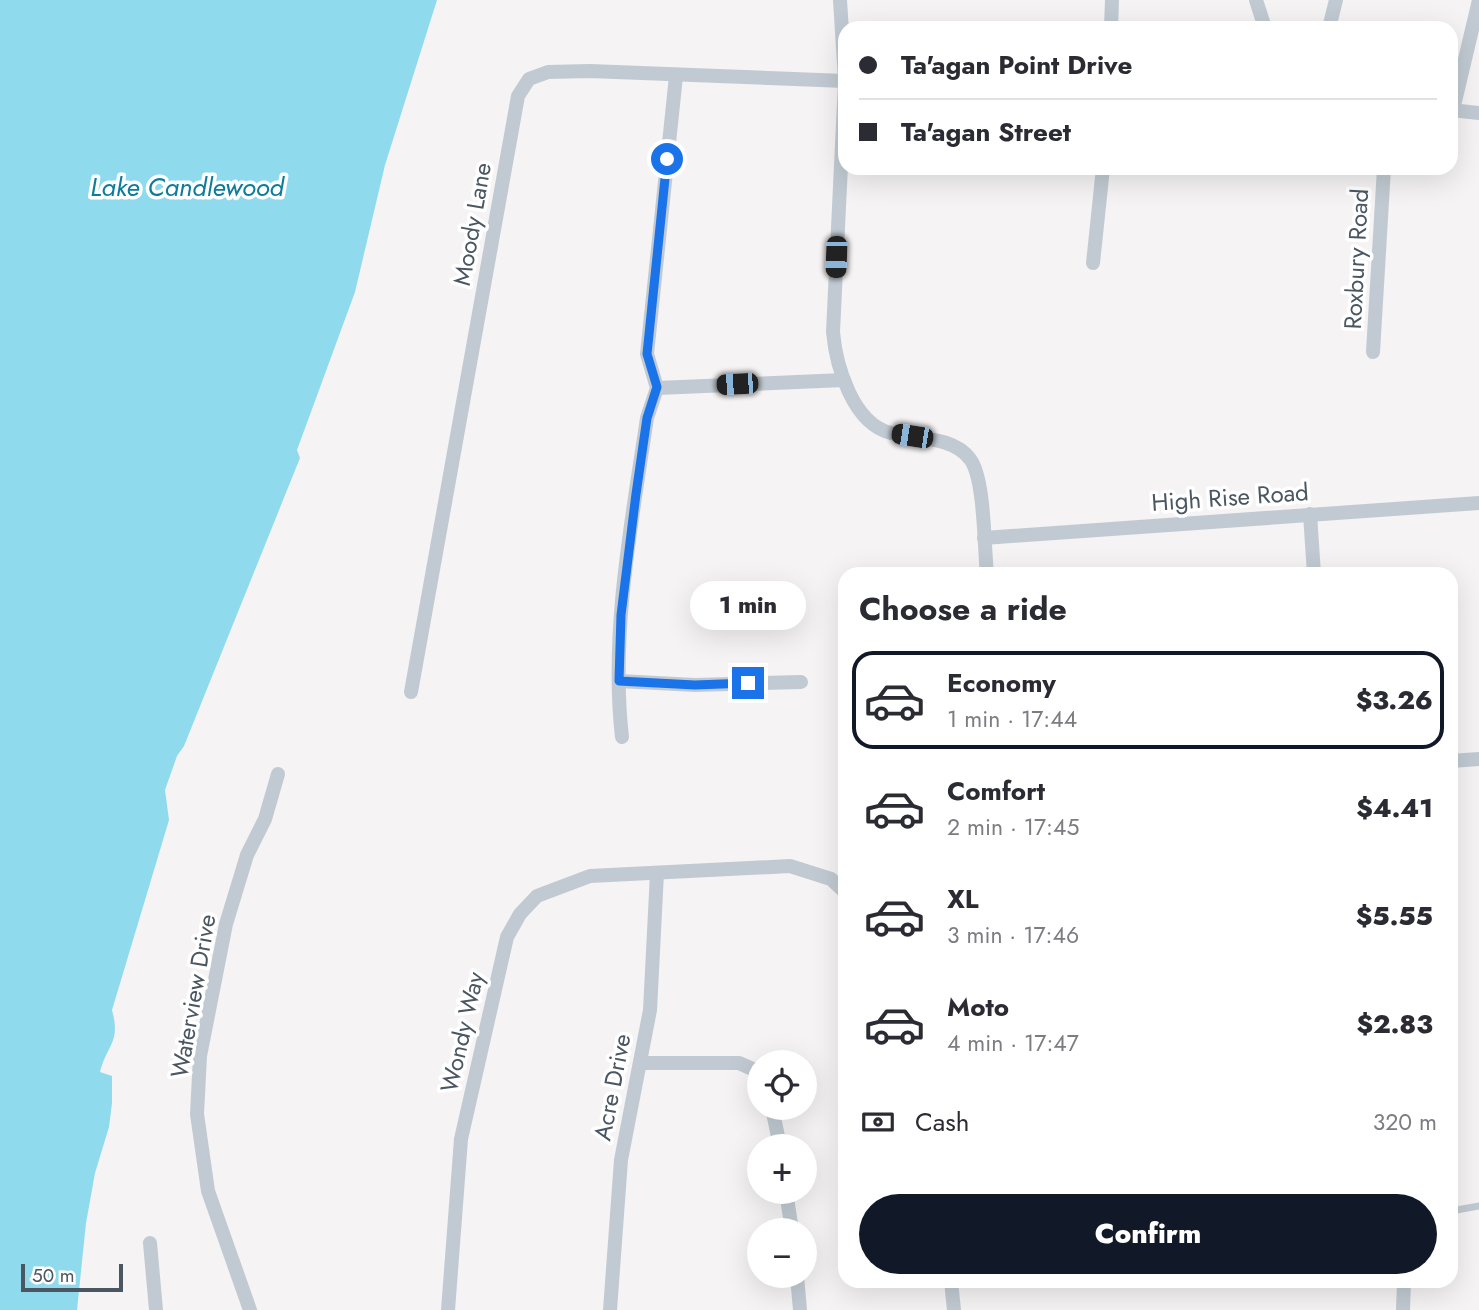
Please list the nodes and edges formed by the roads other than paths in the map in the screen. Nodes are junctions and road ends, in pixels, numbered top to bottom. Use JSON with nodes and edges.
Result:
{"nodes":[{"id":1,"x":840,"y":0,"type":"edge"},
{"id":2,"x":1112,"y":0,"type":"edge"},
{"id":3,"x":1256,"y":0,"type":"edge"},
{"id":4,"x":1336,"y":0,"type":"edge"},
{"id":5,"x":1479,"y":0,"type":"edge"},
{"id":6,"x":841,"y":21,"type":"edge"},
{"id":7,"x":1111,"y":21,"type":"edge"},
{"id":8,"x":1263,"y":21,"type":"edge"},
{"id":9,"x":1331,"y":21,"type":"edge"},
{"id":10,"x":676,"y":76,"type":"junction"},
{"id":11,"x":838,"y":81,"type":"edge"},
{"id":12,"x":1458,"y":86,"type":"edge"},
{"id":13,"x":1458,"y":111,"type":"edge"},
{"id":14,"x":1479,"y":113,"type":"edge"},
{"id":15,"x":840,"y":175,"type":"edge"},
{"id":16,"x":1102,"y":175,"type":"edge"},
{"id":17,"x":1384,"y":175,"type":"edge"},
{"id":18,"x":1093,"y":262,"type":"dead end"},
{"id":19,"x":1373,"y":352,"type":"dead end"},
{"id":20,"x":844,"y":380,"type":"junction"},
{"id":21,"x":657,"y":387,"type":"junction"},
{"id":22,"x":1479,"y":503,"type":"edge"},
{"id":23,"x":1310,"y":514,"type":"junction"},
{"id":24,"x":984,"y":538,"type":"junction"},
{"id":25,"x":986,"y":567,"type":"edge"},
{"id":26,"x":1314,"y":567,"type":"edge"},
{"id":27,"x":619,"y":681,"type":"junction"},
{"id":28,"x":801,"y":682,"type":"dead end"},
{"id":29,"x":411,"y":692,"type":"dead end"},
{"id":30,"x":622,"y":737,"type":"dead end"},
{"id":31,"x":1479,"y":759,"type":"edge"},
{"id":32,"x":1458,"y":760,"type":"edge"},
{"id":33,"x":278,"y":774,"type":"dead end"},
{"id":34,"x":657,"y":873,"type":"junction"},
{"id":35,"x":838,"y":886,"type":"edge"},
{"id":36,"x":640,"y":1063,"type":"junction"},
{"id":37,"x":747,"y":1067,"type":"edge"},
{"id":38,"x":1479,"y":1206,"type":"edge"},
{"id":39,"x":1458,"y":1210,"type":"edge"},
{"id":40,"x":150,"y":1243,"type":"dead end"},
{"id":41,"x":798,"y":1288,"type":"edge"},
{"id":42,"x":952,"y":1288,"type":"edge"},
{"id":43,"x":1404,"y":1288,"type":"edge"},
{"id":44,"x":156,"y":1310,"type":"edge"},
{"id":45,"x":250,"y":1310,"type":"edge"},
{"id":46,"x":448,"y":1310,"type":"edge"},
{"id":47,"x":610,"y":1310,"type":"edge"},
{"id":48,"x":800,"y":1310,"type":"edge"},
{"id":49,"x":954,"y":1310,"type":"edge"},
{"id":50,"x":1402,"y":1310,"type":"edge"}],
"edges":[{"from":1,"to":6,"type":"street"},
{"from":2,"to":7,"type":"street"},
{"from":3,"to":8,"type":"street"},
{"from":4,"to":9,"type":"street"},
{"from":5,"to":12,"type":"street"},
{"from":10,"to":11,"type":"street","name":"Moody Lane"},
{"from":10,"to":21,"type":"street"},
{"from":10,"to":29,"type":"street","name":"Moody Lane"},
{"from":13,"to":14,"type":"street"},
{"from":15,"to":20,"type":"street"},
{"from":16,"to":18,"type":"street"},
{"from":17,"to":19,"type":"street","name":"Roxbury Road"},
{"from":20,"to":21,"type":"street"},
{"from":20,"to":24,"type":"street"},
{"from":21,"to":27,"type":"street"},
{"from":22,"to":23,"type":"street","name":"High Rise Road"},
{"from":23,"to":24,"type":"street","name":"High Rise Road"},
{"from":23,"to":26,"type":"street"},
{"from":24,"to":25,"type":"street"},
{"from":27,"to":28,"type":"street"},
{"from":27,"to":30,"type":"street"},
{"from":31,"to":32,"type":"street"},
{"from":33,"to":45,"type":"street","name":"Waterview Drive"},
{"from":34,"to":35,"type":"street","name":"Wondy Way"},
{"from":34,"to":36,"type":"street","name":"Acre Drive"},
{"from":34,"to":46,"type":"street","name":"Wondy Way"},
{"from":36,"to":37,"type":"street"},
{"from":36,"to":47,"type":"street","name":"Acre Drive"},
{"from":38,"to":39,"type":"lane"},
{"from":40,"to":44,"type":"street"},
{"from":41,"to":48,"type":"street"},
{"from":42,"to":49,"type":"street"},
{"from":43,"to":50,"type":"street"}]}
